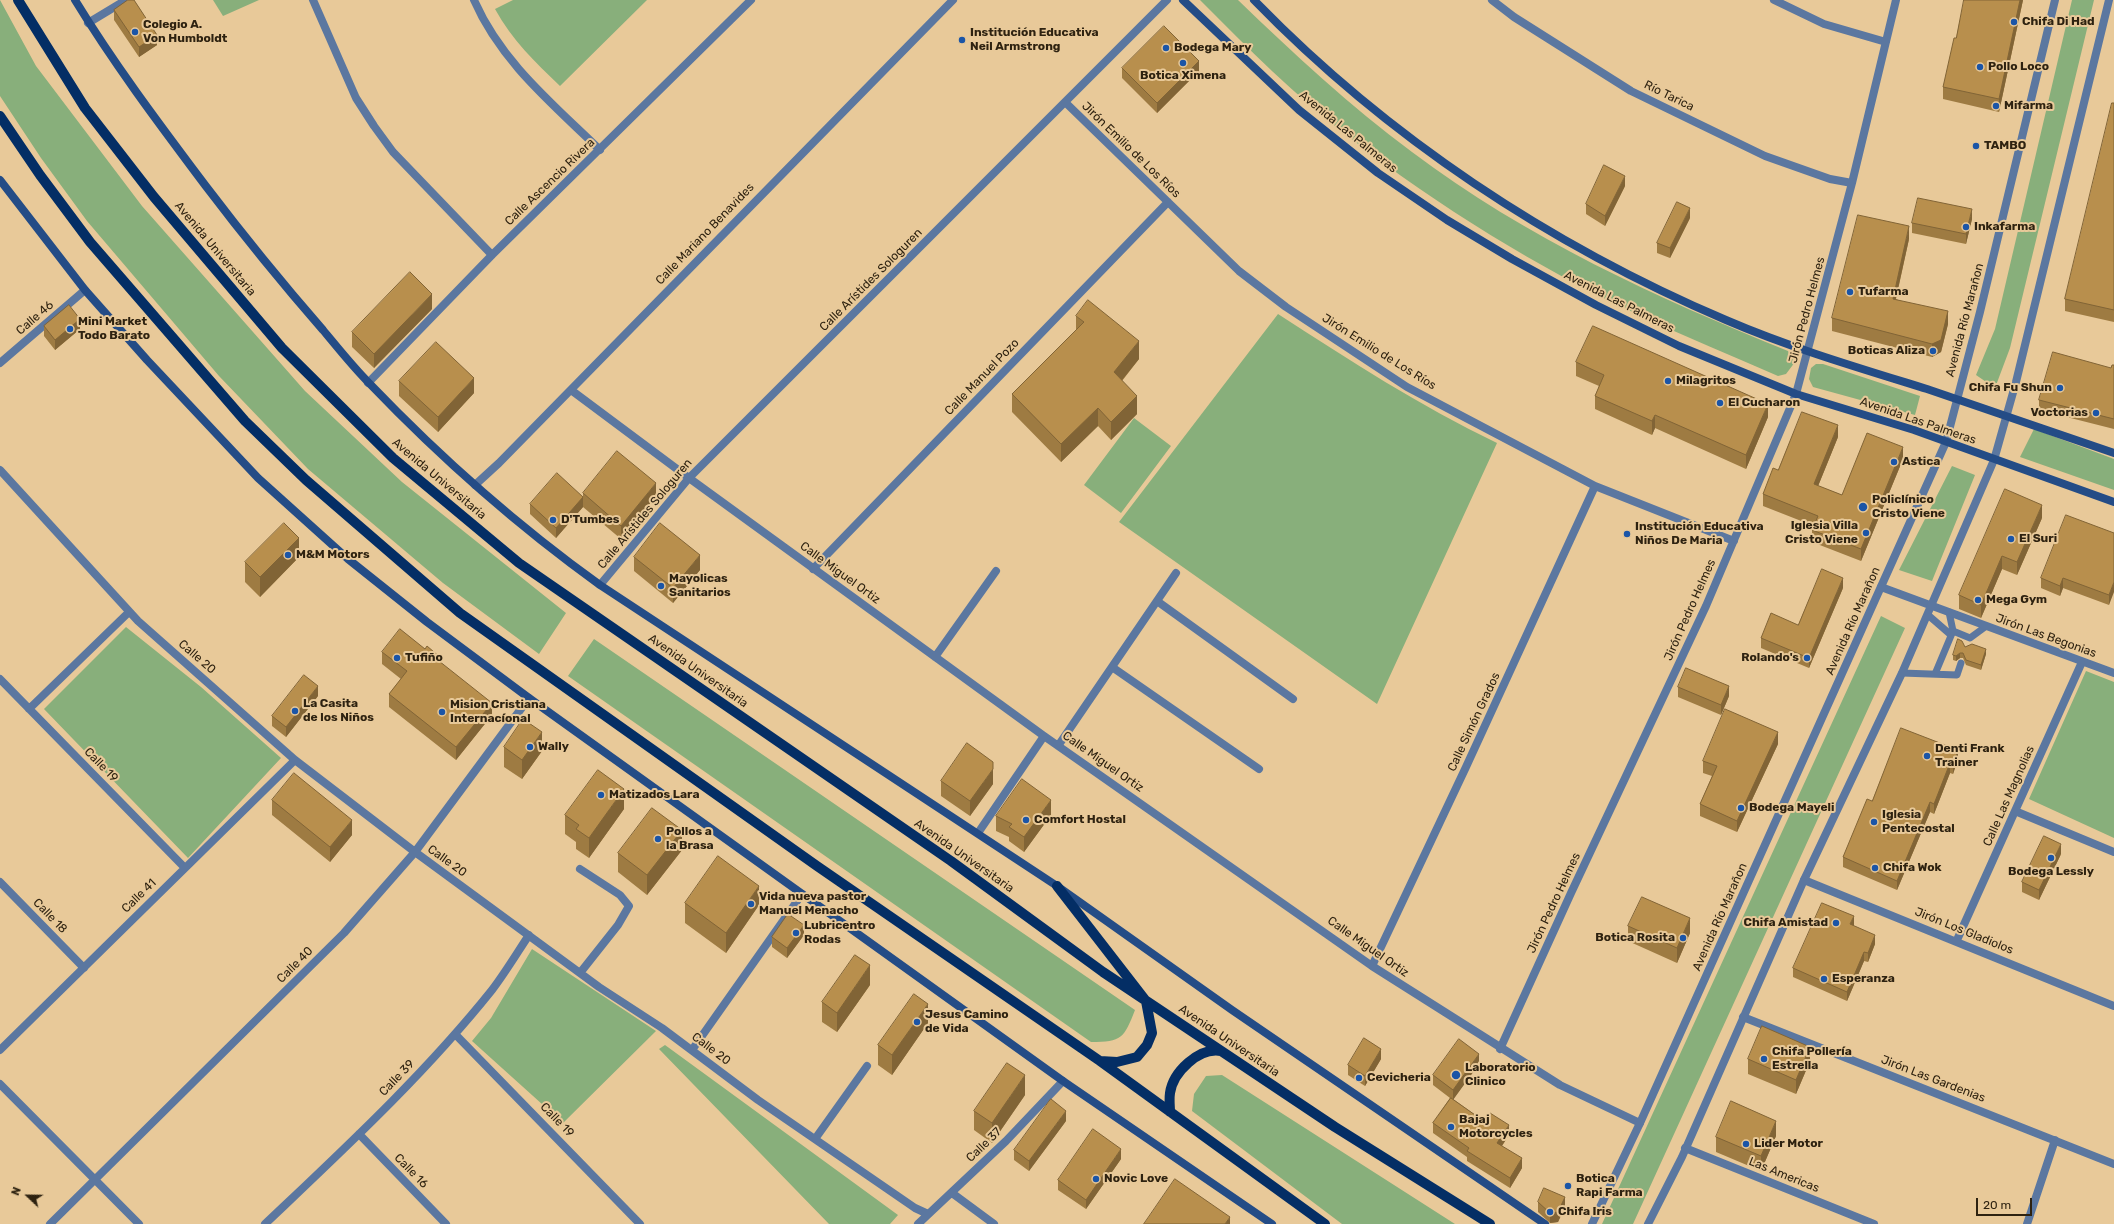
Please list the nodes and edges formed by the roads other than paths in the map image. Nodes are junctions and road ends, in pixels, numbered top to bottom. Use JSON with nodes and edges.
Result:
{"nodes":[{"id":1,"x":18,"y":0,"type":"edge"},
{"id":2,"x":75,"y":0,"type":"edge"},
{"id":3,"x":126,"y":0,"type":"edge"},
{"id":4,"x":313,"y":0,"type":"edge"},
{"id":5,"x":474,"y":0,"type":"edge"},
{"id":6,"x":751,"y":0,"type":"edge"},
{"id":7,"x":953,"y":0,"type":"edge"},
{"id":8,"x":1167,"y":0,"type":"edge"},
{"id":9,"x":1183,"y":0,"type":"edge"},
{"id":10,"x":1254,"y":0,"type":"edge"},
{"id":11,"x":1492,"y":0,"type":"edge"},
{"id":12,"x":1774,"y":0,"type":"edge"},
{"id":13,"x":1896,"y":0,"type":"edge"},
{"id":14,"x":2055,"y":0,"type":"edge"},
{"id":15,"x":2109,"y":0,"type":"edge"},
{"id":16,"x":88,"y":23,"type":"junction"},
{"id":17,"x":1886,"y":42,"type":"junction"},
{"id":18,"x":1066,"y":103,"type":"junction"},
{"id":19,"x":0,"y":116,"type":"edge"},
{"id":20,"x":600,"y":150,"type":"junction"},
{"id":21,"x":1,"y":183,"type":"edge"},
{"id":22,"x":1852,"y":183,"type":"junction"},
{"id":23,"x":1168,"y":202,"type":"junction"},
{"id":24,"x":492,"y":255,"type":"junction"},
{"id":25,"x":85,"y":290,"type":"junction"},
{"id":26,"x":1808,"y":353,"type":"junction"},
{"id":27,"x":0,"y":364,"type":"edge"},
{"id":28,"x":368,"y":383,"type":"junction"},
{"id":29,"x":570,"y":390,"type":"junction"},
{"id":30,"x":1796,"y":394,"type":"junction"},
{"id":31,"x":1956,"y":400,"type":"junction"},
{"id":32,"x":2007,"y":417,"type":"junction"},
{"id":33,"x":1946,"y":442,"type":"junction"},
{"id":34,"x":2114,"y":453,"type":"edge"},
{"id":35,"x":1994,"y":460,"type":"junction"},
{"id":36,"x":0,"y":470,"type":"edge"},
{"id":37,"x":689,"y":478,"type":"junction"},
{"id":38,"x":475,"y":485,"type":"junction"},
{"id":39,"x":1595,"y":486,"type":"junction"},
{"id":40,"x":2114,"y":502,"type":"edge"},
{"id":41,"x":1734,"y":541,"type":"junction"},
{"id":42,"x":813,"y":569,"type":"junction"},
{"id":43,"x":996,"y":571,"type":"dead end"},
{"id":44,"x":1176,"y":574,"type":"dead end"},
{"id":45,"x":600,"y":585,"type":"junction"},
{"id":46,"x":1881,"y":587,"type":"junction"},
{"id":47,"x":1157,"y":601,"type":"junction"},
{"id":48,"x":1932,"y":605,"type":"junction"},
{"id":49,"x":129,"y":612,"type":"junction"},
{"id":50,"x":1949,"y":612,"type":"junction"},
{"id":51,"x":1928,"y":615,"type":"junction"},
{"id":52,"x":1985,"y":626,"type":"junction"},
{"id":53,"x":1952,"y":633,"type":"junction"},
{"id":54,"x":1970,"y":638,"type":"junction"},
{"id":55,"x":1967,"y":648,"type":"edge"},
{"id":56,"x":935,"y":657,"type":"junction"},
{"id":57,"x":2082,"y":662,"type":"junction"},
{"id":58,"x":1961,"y":663,"type":"dead end"},
{"id":59,"x":1112,"y":667,"type":"junction"},
{"id":60,"x":1902,"y":673,"type":"junction"},
{"id":61,"x":1935,"y":674,"type":"junction"},
{"id":62,"x":2114,"y":674,"type":"edge"},
{"id":63,"x":0,"y":679,"type":"edge"},
{"id":64,"x":529,"y":698,"type":"junction"},
{"id":65,"x":1293,"y":699,"type":"dead end"},
{"id":66,"x":29,"y":709,"type":"junction"},
{"id":67,"x":1044,"y":736,"type":"junction"},
{"id":68,"x":1058,"y":746,"type":"junction"},
{"id":69,"x":295,"y":760,"type":"junction"},
{"id":70,"x":1259,"y":769,"type":"dead end"},
{"id":71,"x":2015,"y":812,"type":"junction"},
{"id":72,"x":978,"y":833,"type":"junction"},
{"id":73,"x":415,"y":852,"type":"junction"},
{"id":74,"x":2114,"y":852,"type":"edge"},
{"id":75,"x":185,"y":868,"type":"junction"},
{"id":76,"x":580,"y":869,"type":"dead end"},
{"id":77,"x":1804,"y":880,"type":"junction"},
{"id":78,"x":0,"y":882,"type":"edge"},
{"id":79,"x":1057,"y":886,"type":"junction"},
{"id":80,"x":802,"y":894,"type":"junction"},
{"id":81,"x":529,"y":935,"type":"junction"},
{"id":82,"x":1957,"y":940,"type":"junction"},
{"id":83,"x":1372,"y":966,"type":"junction"},
{"id":84,"x":84,"y":968,"type":"junction"},
{"id":85,"x":580,"y":973,"type":"junction"},
{"id":86,"x":1146,"y":1001,"type":"junction"},
{"id":87,"x":2114,"y":1006,"type":"edge"},
{"id":88,"x":1743,"y":1017,"type":"junction"},
{"id":89,"x":455,"y":1034,"type":"junction"},
{"id":90,"x":1500,"y":1049,"type":"junction"},
{"id":91,"x":0,"y":1050,"type":"edge"},
{"id":92,"x":692,"y":1050,"type":"junction"},
{"id":93,"x":1221,"y":1051,"type":"junction"},
{"id":94,"x":1100,"y":1061,"type":"junction"},
{"id":95,"x":867,"y":1066,"type":"dead end"},
{"id":96,"x":1063,"y":1081,"type":"junction"},
{"id":97,"x":0,"y":1084,"type":"edge"},
{"id":98,"x":1170,"y":1112,"type":"junction"},
{"id":99,"x":1640,"y":1123,"type":"junction"},
{"id":100,"x":360,"y":1134,"type":"junction"},
{"id":101,"x":815,"y":1139,"type":"junction"},
{"id":102,"x":2055,"y":1140,"type":"junction"},
{"id":103,"x":1685,"y":1148,"type":"junction"},
{"id":104,"x":2114,"y":1164,"type":"edge"},
{"id":105,"x":96,"y":1180,"type":"junction"},
{"id":106,"x":952,"y":1193,"type":"junction"},
{"id":107,"x":928,"y":1214,"type":"junction"},
{"id":108,"x":50,"y":1224,"type":"edge"},
{"id":109,"x":139,"y":1224,"type":"edge"},
{"id":110,"x":266,"y":1224,"type":"edge"},
{"id":111,"x":446,"y":1224,"type":"edge"},
{"id":112,"x":640,"y":1224,"type":"edge"},
{"id":113,"x":918,"y":1224,"type":"edge"},
{"id":114,"x":994,"y":1224,"type":"edge"},
{"id":115,"x":1272,"y":1224,"type":"edge"},
{"id":116,"x":1325,"y":1224,"type":"edge"},
{"id":117,"x":1490,"y":1224,"type":"edge"},
{"id":118,"x":1545,"y":1224,"type":"edge"},
{"id":119,"x":1592,"y":1224,"type":"edge"},
{"id":120,"x":1648,"y":1224,"type":"edge"},
{"id":121,"x":1874,"y":1224,"type":"edge"},
{"id":122,"x":2027,"y":1224,"type":"edge"}],
"edges":[{"from":1,"to":86,"type":"main road","name":"Avenida Universitaria"},
{"from":2,"to":16,"type":"main road","name":"Avenida Universitaria"},
{"from":3,"to":16,"type":"street"},
{"from":4,"to":24,"type":"street"},
{"from":5,"to":20,"type":"street"},
{"from":6,"to":20,"type":"street","name":"Calle Ascencio Rivera"},
{"from":7,"to":29,"type":"street","name":"Calle Mariano Benavides"},
{"from":8,"to":18,"type":"street","name":"Calle Arístides Sologuren"},
{"from":9,"to":30,"type":"main road","name":"Avenida Las Palmeras"},
{"from":10,"to":26,"type":"main road"},
{"from":11,"to":22,"type":"street","name":"Río Tarica"},
{"from":12,"to":17,"type":"street"},
{"from":13,"to":17,"type":"street","name":"Jirón Pedro Helmes"},
{"from":14,"to":31,"type":"street","name":"Avenida Río Marañon"},
{"from":15,"to":32,"type":"street"},
{"from":16,"to":28,"type":"main road","name":"Avenida Universitaria"},
{"from":17,"to":22,"type":"street","name":"Jirón Pedro Helmes"},
{"from":18,"to":23,"type":"street","name":"Jirón Emilio de Los Ríos"},
{"from":18,"to":37,"type":"street","name":"Calle Arístides Sologuren"},
{"from":19,"to":94,"type":"main road"},
{"from":20,"to":24,"type":"street","name":"Calle Ascencio Rivera"},
{"from":21,"to":25,"type":"main road"},
{"from":22,"to":26,"type":"street","name":"Jirón Pedro Helmes"},
{"from":23,"to":39,"type":"street","name":"Jirón Emilio de Los Ríos"},
{"from":23,"to":42,"type":"street","name":"Calle Manuel Pozo"},
{"from":24,"to":28,"type":"street","name":"Calle Ascencio Rivera"},
{"from":25,"to":27,"type":"street","name":"Calle 46"},
{"from":25,"to":64,"type":"main road"},
{"from":26,"to":30,"type":"street","name":"Jirón Pedro Helmes"},
{"from":26,"to":31,"type":"main road"},
{"from":28,"to":38,"type":"main road","name":"Avenida Universitaria"},
{"from":29,"to":37,"type":"street","name":"Calle Miguel Ortiz"},
{"from":29,"to":38,"type":"street","name":"Calle Mariano Benavides"},
{"from":30,"to":33,"type":"main road","name":"Avenida Las Palmeras"},
{"from":30,"to":41,"type":"street","name":"Jirón Pedro Helmes"},
{"from":31,"to":32,"type":"main road"},
{"from":31,"to":33,"type":"street","name":"Avenida Río Marañon"},
{"from":32,"to":34,"type":"main road"},
{"from":32,"to":35,"type":"street"},
{"from":33,"to":35,"type":"main road","name":"Avenida Las Palmeras"},
{"from":33,"to":46,"type":"street","name":"Avenida Río Marañon"},
{"from":35,"to":40,"type":"main road","name":"Avenida Las Palmeras"},
{"from":35,"to":48,"type":"street"},
{"from":36,"to":49,"type":"street","name":"Calle 20"},
{"from":37,"to":42,"type":"street","name":"Calle Miguel Ortiz"},
{"from":37,"to":45,"type":"street","name":"Calle Arístides Sologuren"},
{"from":38,"to":45,"type":"main road","name":"Avenida Universitaria"},
{"from":39,"to":41,"type":"street","name":"Jirón Emilio de Los Ríos"},
{"from":39,"to":83,"type":"street","name":"Calle Simón Grados"},
{"from":41,"to":90,"type":"street","name":"Jirón Pedro Helmes"},
{"from":42,"to":56,"type":"street","name":"Calle Miguel Ortiz"},
{"from":43,"to":56,"type":"street"},
{"from":44,"to":47,"type":"street"},
{"from":45,"to":72,"type":"main road","name":"Avenida Universitaria"},
{"from":46,"to":48,"type":"street","name":"Jirón Las Begonias"},
{"from":46,"to":99,"type":"street","name":"Avenida Río Marañon"},
{"from":47,"to":59,"type":"street"},
{"from":47,"to":65,"type":"street"},
{"from":48,"to":50,"type":"street","name":"Jirón Las Begonias"},
{"from":48,"to":51,"type":"street"},
{"from":49,"to":66,"type":"street"},
{"from":49,"to":69,"type":"street","name":"Calle 20"},
{"from":50,"to":52,"type":"street","name":"Jirón Las Begonias"},
{"from":50,"to":53,"type":"lane"},
{"from":51,"to":53,"type":"lane"},
{"from":51,"to":60,"type":"street"},
{"from":52,"to":54,"type":"lane"},
{"from":52,"to":57,"type":"street","name":"Jirón Las Begonias"},
{"from":53,"to":54,"type":"lane"},
{"from":53,"to":61,"type":"lane"},
{"from":54,"to":55,"type":"lane"},
{"from":56,"to":67,"type":"street","name":"Calle Miguel Ortiz"},
{"from":57,"to":62,"type":"street","name":"Jirón Las Begonias"},
{"from":57,"to":71,"type":"street","name":"Calle Las Magnolias"},
{"from":58,"to":61,"type":"lane"},
{"from":59,"to":68,"type":"street"},
{"from":59,"to":70,"type":"street"},
{"from":60,"to":61,"type":"lane"},
{"from":60,"to":77,"type":"street"},
{"from":63,"to":66,"type":"street","name":"Calle 19"},
{"from":64,"to":73,"type":"street","name":"Calle 40"},
{"from":64,"to":80,"type":"main road"},
{"from":66,"to":75,"type":"street","name":"Calle 19"},
{"from":67,"to":68,"type":"street","name":"Calle Miguel Ortiz"},
{"from":67,"to":72,"type":"street"},
{"from":68,"to":83,"type":"street","name":"Calle Miguel Ortiz"},
{"from":69,"to":73,"type":"street","name":"Calle 20"},
{"from":69,"to":75,"type":"street","name":"Calle 41"},
{"from":71,"to":74,"type":"street"},
{"from":71,"to":82,"type":"street","name":"Calle Las Magnolias"},
{"from":72,"to":79,"type":"main road","name":"Avenida Universitaria"},
{"from":73,"to":81,"type":"street","name":"Calle 20"},
{"from":73,"to":105,"type":"street","name":"Calle 40"},
{"from":75,"to":84,"type":"street","name":"Calle 41"},
{"from":76,"to":85,"type":"street"},
{"from":77,"to":82,"type":"street","name":"Jirón Los Gladiolos"},
{"from":77,"to":88,"type":"street"},
{"from":78,"to":84,"type":"street","name":"Calle 18"},
{"from":79,"to":86,"type":"main road"},
{"from":79,"to":118,"type":"main road","name":"Avenida Universitaria"},
{"from":80,"to":92,"type":"street"},
{"from":80,"to":96,"type":"main road"},
{"from":81,"to":85,"type":"street","name":"Calle 20"},
{"from":81,"to":89,"type":"street","name":"Calle 39"},
{"from":82,"to":87,"type":"street","name":"Jirón Los Gladiolos"},
{"from":83,"to":90,"type":"street","name":"Calle Miguel Ortiz"},
{"from":84,"to":91,"type":"street","name":"Calle 41"},
{"from":85,"to":92,"type":"street","name":"Calle 20"},
{"from":86,"to":93,"type":"main road","name":"Avenida Universitaria"},
{"from":86,"to":94,"type":"main road"},
{"from":88,"to":102,"type":"street","name":"Jirón Las Gardenias"},
{"from":88,"to":103,"type":"street"},
{"from":89,"to":100,"type":"street","name":"Calle 39"},
{"from":89,"to":112,"type":"street","name":"Calle 19"},
{"from":90,"to":99,"type":"street","name":"Calle Miguel Ortiz"},
{"from":92,"to":101,"type":"street","name":"Calle 20"},
{"from":93,"to":98,"type":"main road"},
{"from":93,"to":117,"type":"main road","name":"Avenida Universitaria"},
{"from":94,"to":98,"type":"main road"},
{"from":95,"to":101,"type":"street"},
{"from":96,"to":106,"type":"street","name":"Calle 37"},
{"from":96,"to":115,"type":"main road"},
{"from":97,"to":105,"type":"street"},
{"from":98,"to":116,"type":"main road"},
{"from":99,"to":119,"type":"street","name":"Avenida Río Marañon"},
{"from":100,"to":110,"type":"street","name":"Calle 39"},
{"from":100,"to":111,"type":"street","name":"Calle 16"},
{"from":101,"to":107,"type":"street","name":"Calle 20"},
{"from":102,"to":104,"type":"street","name":"Jirón Las Gardenias"},
{"from":102,"to":122,"type":"street"},
{"from":103,"to":120,"type":"street"},
{"from":103,"to":121,"type":"street","name":"Las Americas"},
{"from":105,"to":108,"type":"street","name":"Calle 40"},
{"from":105,"to":109,"type":"street"},
{"from":106,"to":107,"type":"street","name":"Calle 37"},
{"from":106,"to":114,"type":"street"},
{"from":107,"to":113,"type":"street","name":"Calle 37"}]}
